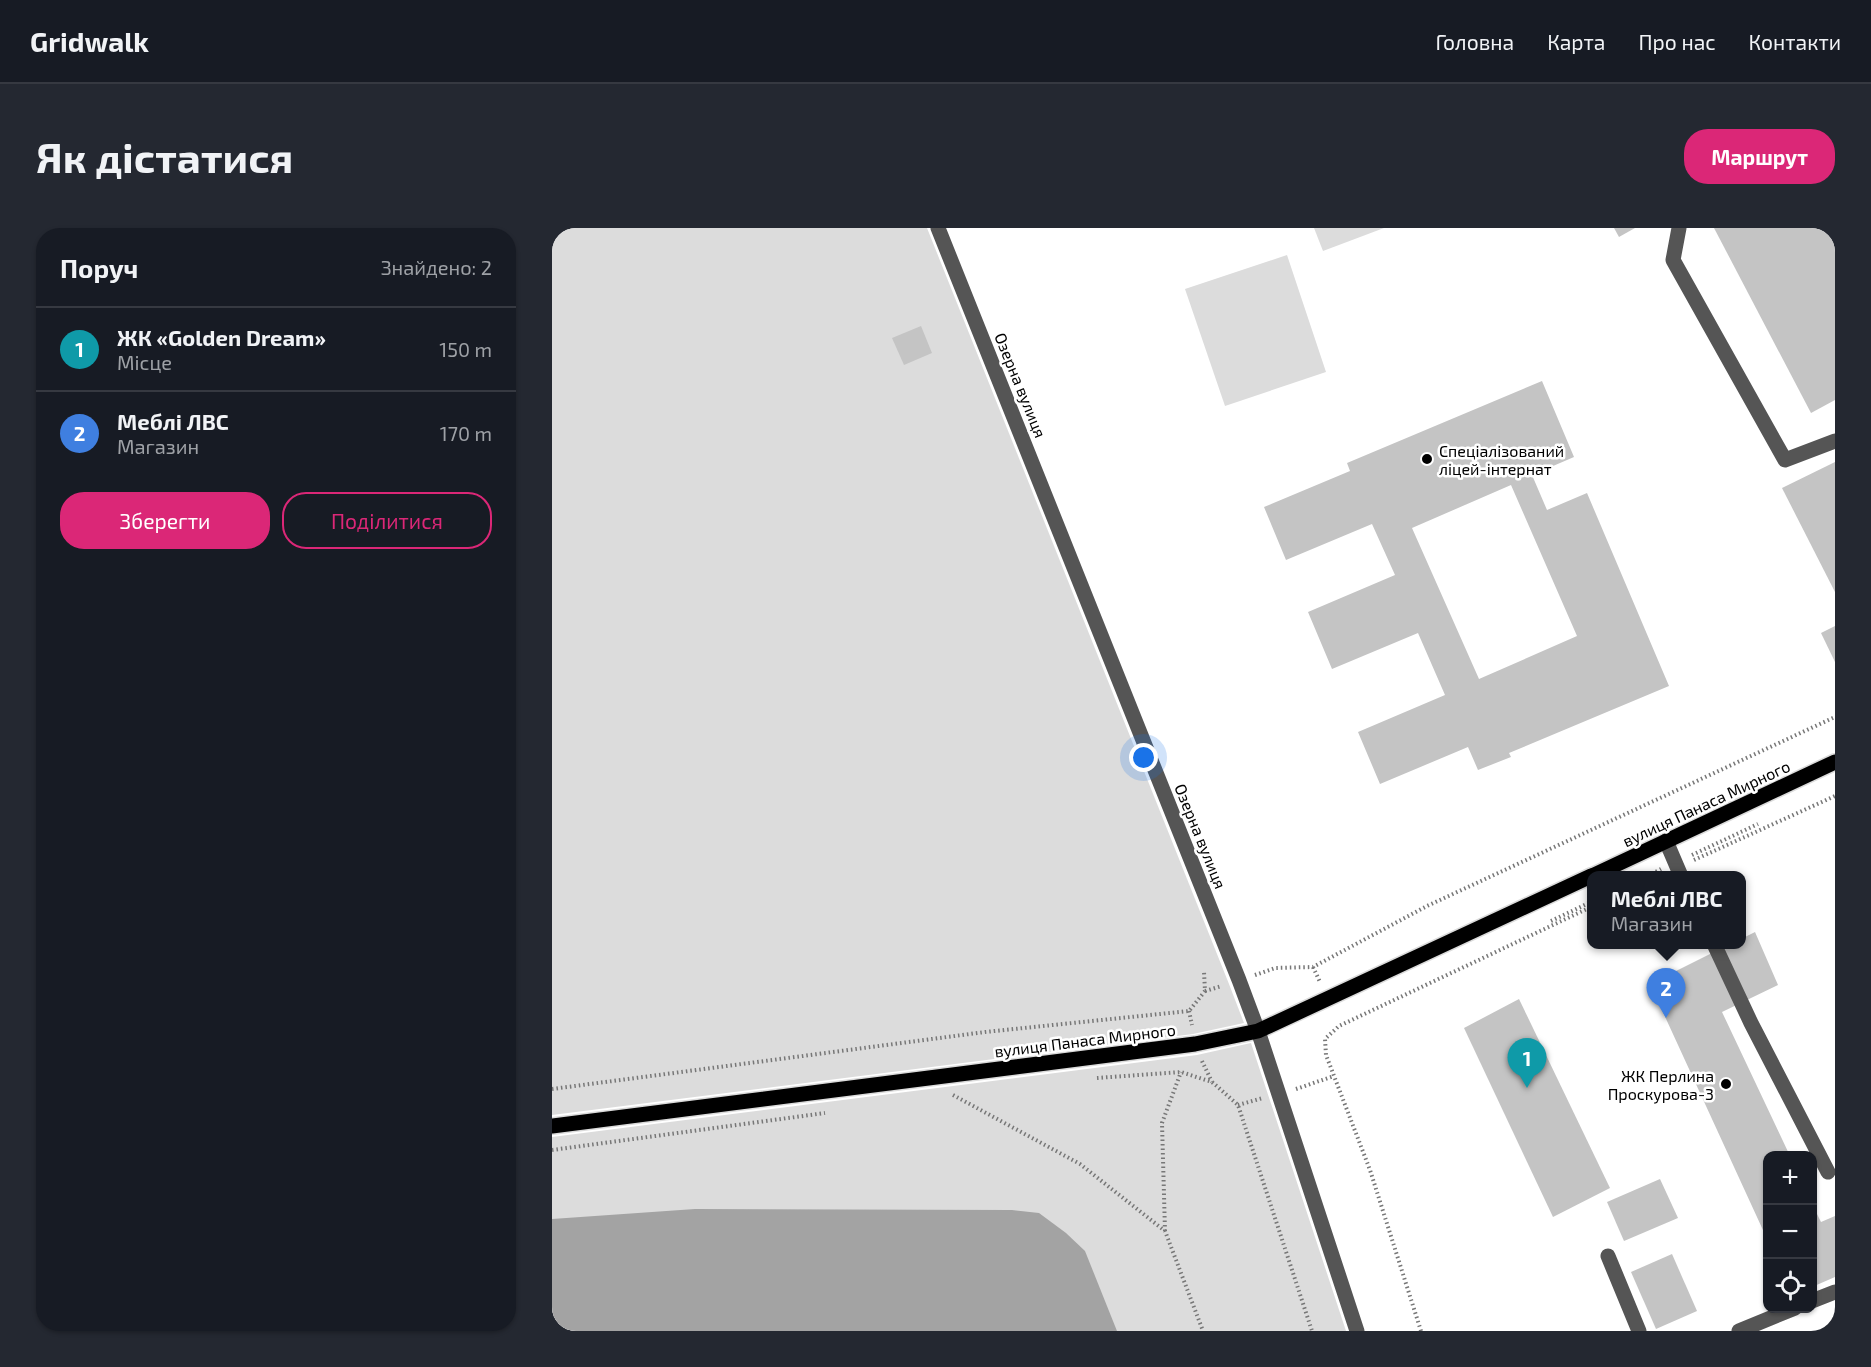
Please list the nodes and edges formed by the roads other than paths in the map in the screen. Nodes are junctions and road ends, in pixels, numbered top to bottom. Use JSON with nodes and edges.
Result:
{"nodes":[{"id":1,"x":939,"y":228,"type":"edge"},
{"id":2,"x":1679,"y":228,"type":"edge"},
{"id":3,"x":1835,"y":441,"type":"edge"},
{"id":4,"x":1835,"y":762,"type":"edge"},
{"id":5,"x":1666,"y":841,"type":"junction"},
{"id":6,"x":1678,"y":868,"type":"edge"},
{"id":7,"x":1602,"y":871,"type":"edge"},
{"id":8,"x":1587,"y":878,"type":"edge"},
{"id":9,"x":1716,"y":949,"type":"edge"},
{"id":10,"x":1258,"y":1031,"type":"junction"},
{"id":11,"x":552,"y":1126,"type":"edge"},
{"id":12,"x":1828,"y":1172,"type":"dead end"},
{"id":13,"x":1608,"y":1256,"type":"dead end"},
{"id":14,"x":1835,"y":1292,"type":"edge"},
{"id":15,"x":1817,"y":1299,"type":"edge"},
{"id":16,"x":1783,"y":1313,"type":"edge"},
{"id":17,"x":1774,"y":1317,"type":"junction"},
{"id":18,"x":1357,"y":1331,"type":"edge"},
{"id":19,"x":1639,"y":1331,"type":"edge"},
{"id":20,"x":1739,"y":1331,"type":"edge"},
{"id":21,"x":1764,"y":1331,"type":"edge"}],
"edges":[{"from":1,"to":10,"type":"street","name":"Озерна вулиця"},
{"from":2,"to":3,"type":"street"},
{"from":4,"to":5,"type":"main road","name":"вулиця Панаса Мирного"},
{"from":5,"to":6,"type":"street"},
{"from":5,"to":7,"type":"main road","name":"вулиця Панаса Мирного"},
{"from":8,"to":10,"type":"main road","name":"вулиця Панаса Мирного"},
{"from":9,"to":12,"type":"street"},
{"from":10,"to":11,"type":"main road","name":"вулиця Панаса Мирного"},
{"from":10,"to":18,"type":"street","name":"Озерна вулиця"},
{"from":13,"to":19,"type":"street"},
{"from":14,"to":15,"type":"street"},
{"from":16,"to":17,"type":"street"},
{"from":17,"to":20,"type":"street"},
{"from":17,"to":21,"type":"street"}]}
